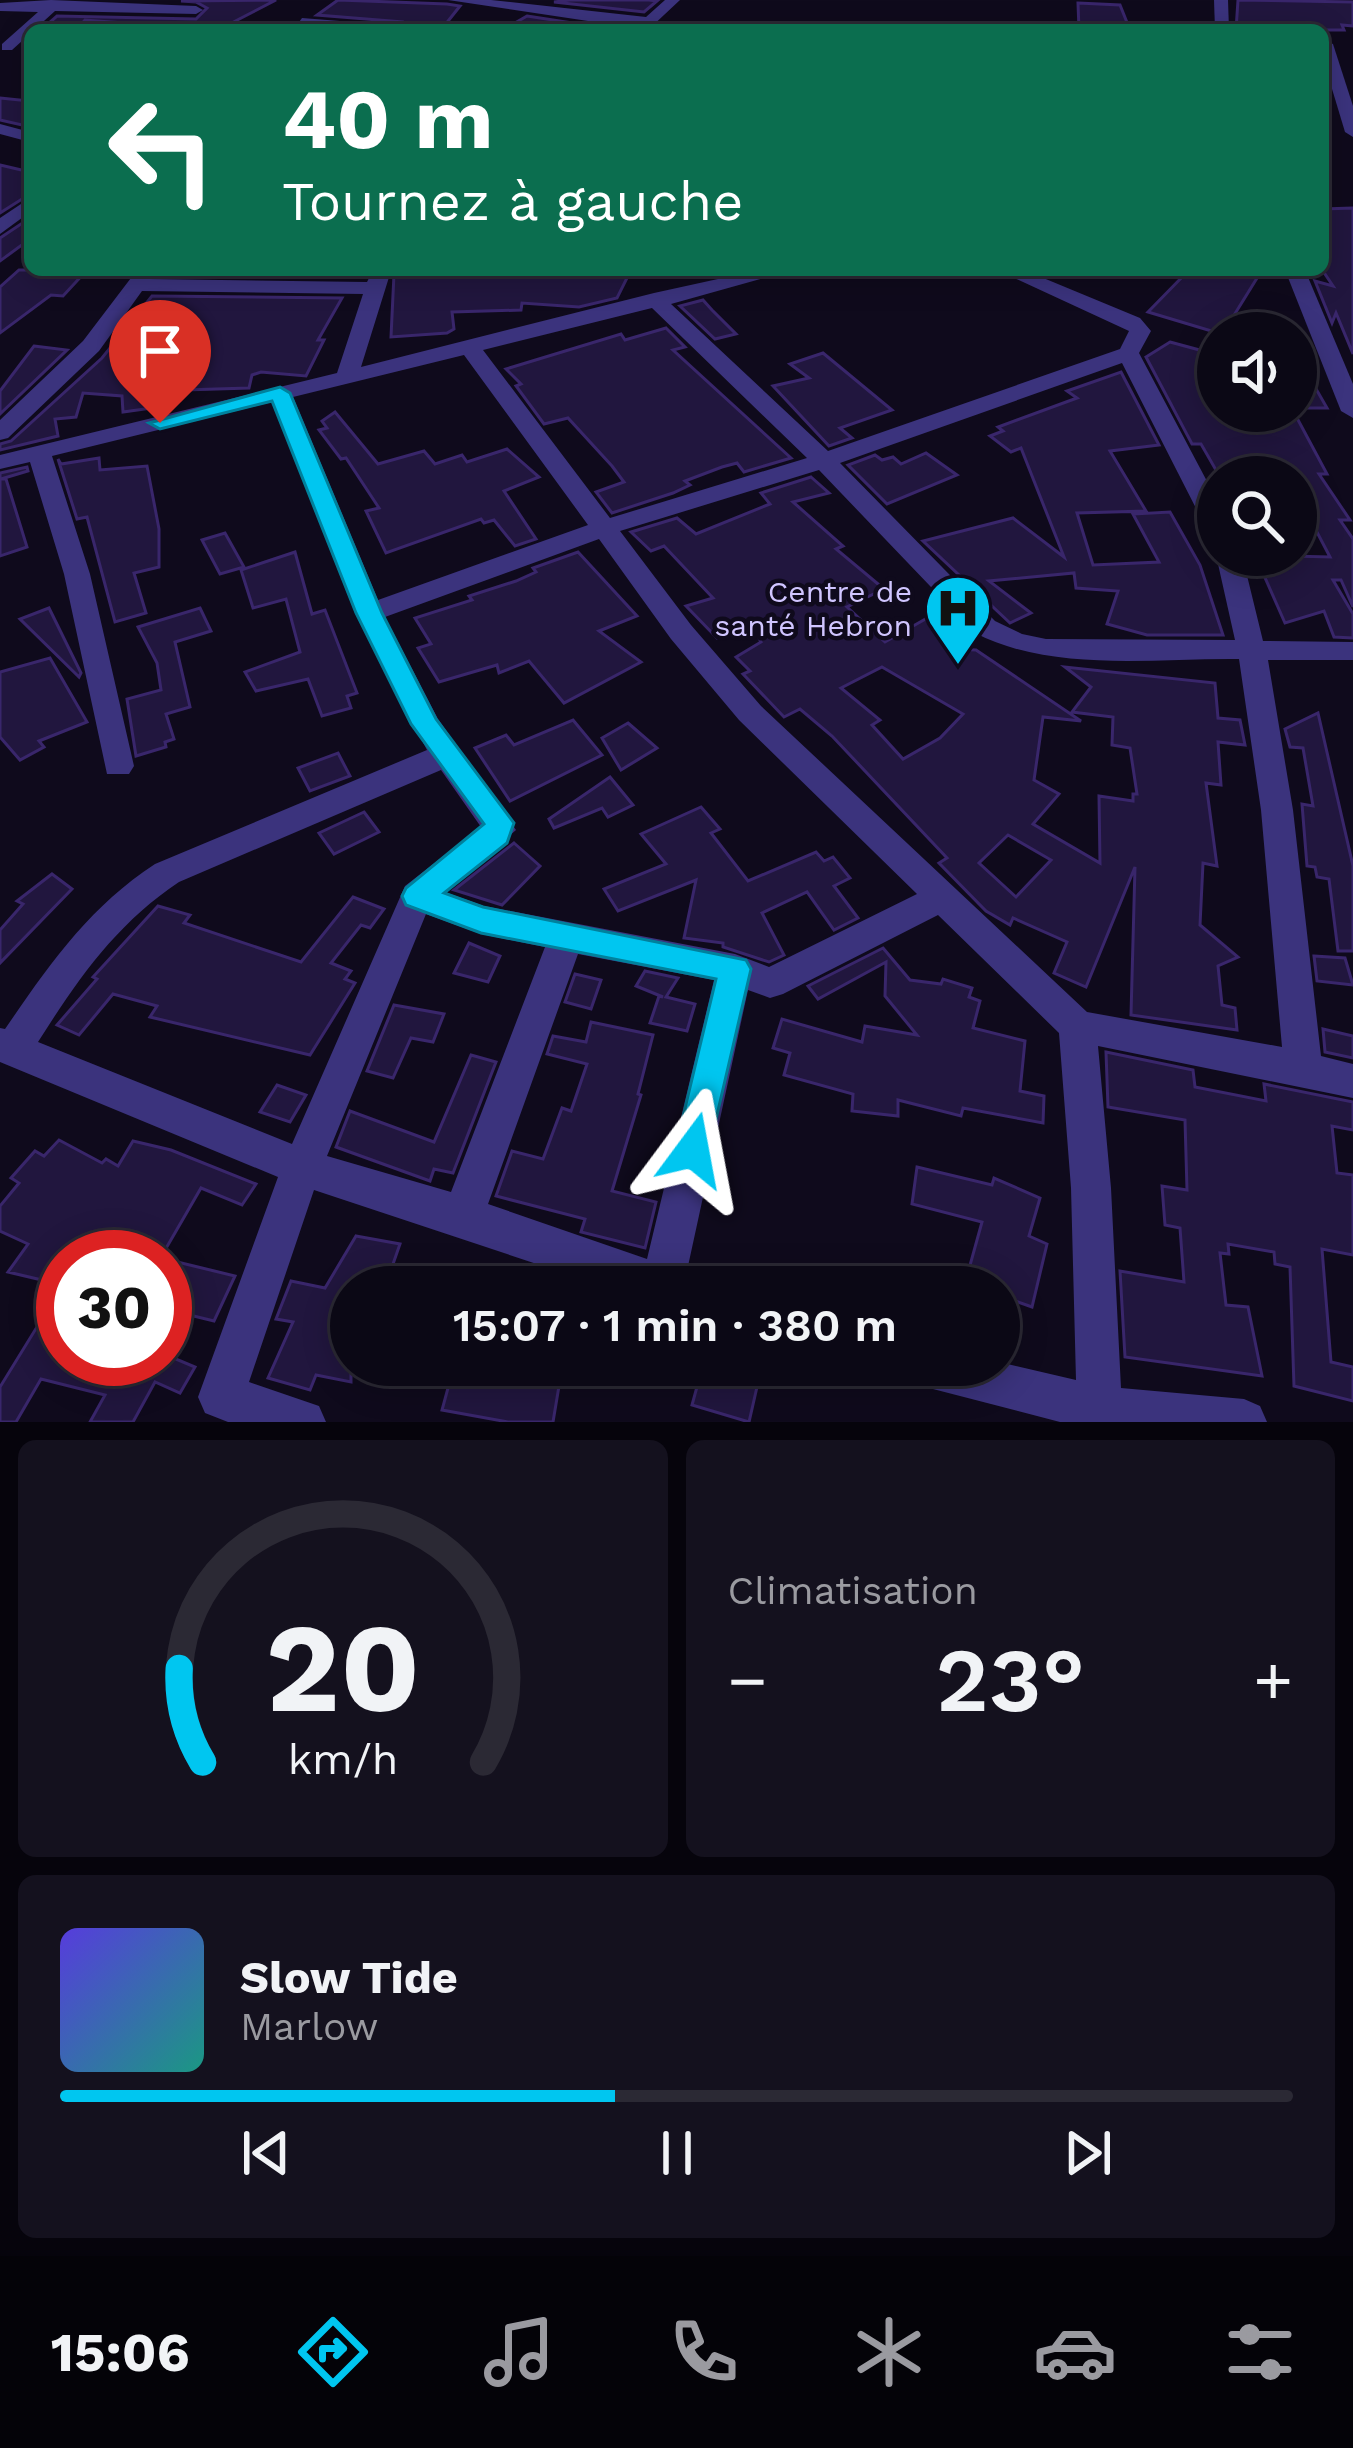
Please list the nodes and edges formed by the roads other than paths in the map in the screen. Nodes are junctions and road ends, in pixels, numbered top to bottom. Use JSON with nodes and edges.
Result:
{"nodes":[{"id":1,"x":214,"y":0,"type":"edge"},
{"id":2,"x":455,"y":0,"type":"edge"},
{"id":3,"x":673,"y":0,"type":"edge"},
{"id":4,"x":53,"y":5,"type":"edge"},
{"id":5,"x":0,"y":7,"type":"edge"},
{"id":6,"x":196,"y":10,"type":"junction"},
{"id":7,"x":321,"y":11,"type":"dead end"},
{"id":8,"x":172,"y":24,"type":"edge"},
{"id":9,"x":298,"y":24,"type":"edge"},
{"id":10,"x":630,"y":24,"type":"edge"},
{"id":11,"x":647,"y":24,"type":"edge"},
{"id":12,"x":1329,"y":45,"type":"edge"},
{"id":13,"x":1347,"y":84,"type":"edge"},
{"id":14,"x":1353,"y":132,"type":"edge"},
{"id":15,"x":24,"y":208,"type":"edge"},
{"id":16,"x":0,"y":228,"type":"edge"},
{"id":17,"x":1022,"y":276,"type":"edge"},
{"id":18,"x":1297,"y":276,"type":"edge"},
{"id":19,"x":141,"y":278,"type":"edge"},
{"id":20,"x":378,"y":279,"type":"edge"},
{"id":21,"x":702,"y":279,"type":"edge"},
{"id":22,"x":654,"y":299,"type":"junction"},
{"id":23,"x":469,"y":346,"type":"junction"},
{"id":24,"x":1128,"y":353,"type":"junction"},
{"id":25,"x":347,"y":377,"type":"junction"},
{"id":26,"x":280,"y":393,"type":"junction"},
{"id":27,"x":1353,"y":411,"type":"edge"},
{"id":28,"x":0,"y":433,"type":"edge"},
{"id":29,"x":39,"y":452,"type":"junction"},
{"id":30,"x":824,"y":461,"type":"junction"},
{"id":31,"x":0,"y":462,"type":"edge"},
{"id":32,"x":1197,"y":486,"type":"edge"},
{"id":33,"x":607,"y":527,"type":"junction"},
{"id":34,"x":1235,"y":576,"type":"edge"},
{"id":35,"x":369,"y":613,"type":"junction"},
{"id":36,"x":1256,"y":651,"type":"junction"},
{"id":37,"x":1353,"y":651,"type":"edge"},
{"id":38,"x":445,"y":754,"type":"junction"},
{"id":39,"x":118,"y":766,"type":"dead end"},
{"id":40,"x":417,"y":896,"type":"junction"},
{"id":41,"x":940,"y":898,"type":"junction"},
{"id":42,"x":566,"y":937,"type":"junction"},
{"id":43,"x":735,"y":969,"type":"junction"},
{"id":44,"x":1077,"y":1026,"type":"junction"},
{"id":45,"x":6,"y":1047,"type":"edge"},
{"id":46,"x":1304,"y":1068,"type":"junction"},
{"id":47,"x":1353,"y":1082,"type":"edge"},
{"id":48,"x":302,"y":1167,"type":"junction"},
{"id":49,"x":464,"y":1216,"type":"junction"},
{"id":50,"x":607,"y":1266,"type":"edge"},
{"id":51,"x":668,"y":1266,"type":"edge"},
{"id":52,"x":993,"y":1386,"type":"edge"},
{"id":53,"x":216,"y":1409,"type":"edge"},
{"id":54,"x":1101,"y":1416,"type":"edge"},
{"id":55,"x":303,"y":1422,"type":"edge"},
{"id":56,"x":1244,"y":1422,"type":"edge"}],
"edges":[{"from":1,"to":6,"type":"street"},
{"from":2,"to":10,"type":"street"},
{"from":3,"to":11,"type":"street"},
{"from":4,"to":5,"type":"street"},
{"from":4,"to":6,"type":"street"},
{"from":6,"to":8,"type":"street"},
{"from":7,"to":9,"type":"street"},
{"from":12,"to":13,"type":"street"},
{"from":13,"to":14,"type":"street"},
{"from":15,"to":16,"type":"street"},
{"from":17,"to":24,"type":"street"},
{"from":18,"to":27,"type":"street"},
{"from":19,"to":20,"type":"street"},
{"from":19,"to":28,"type":"street"},
{"from":20,"to":25,"type":"street"},
{"from":21,"to":22,"type":"street"},
{"from":22,"to":23,"type":"street"},
{"from":22,"to":30,"type":"street"},
{"from":23,"to":25,"type":"street"},
{"from":23,"to":33,"type":"street"},
{"from":24,"to":30,"type":"street"},
{"from":24,"to":32,"type":"street"},
{"from":25,"to":26,"type":"street"},
{"from":26,"to":29,"type":"street"},
{"from":26,"to":35,"type":"street"},
{"from":29,"to":31,"type":"street"},
{"from":29,"to":39,"type":"street"},
{"from":30,"to":33,"type":"street"},
{"from":30,"to":36,"type":"street"},
{"from":33,"to":35,"type":"street"},
{"from":33,"to":41,"type":"street"},
{"from":34,"to":36,"type":"street"},
{"from":35,"to":38,"type":"street"},
{"from":36,"to":37,"type":"street"},
{"from":36,"to":46,"type":"street"},
{"from":38,"to":40,"type":"street"},
{"from":38,"to":45,"type":"street"},
{"from":40,"to":42,"type":"street"},
{"from":40,"to":48,"type":"street"},
{"from":41,"to":43,"type":"street"},
{"from":41,"to":44,"type":"street"},
{"from":42,"to":43,"type":"street"},
{"from":42,"to":49,"type":"street"},
{"from":43,"to":51,"type":"street"},
{"from":44,"to":46,"type":"street"},
{"from":44,"to":54,"type":"street"},
{"from":45,"to":48,"type":"street"},
{"from":46,"to":47,"type":"street"},
{"from":48,"to":49,"type":"street"},
{"from":48,"to":53,"type":"street"},
{"from":49,"to":50,"type":"street"},
{"from":52,"to":54,"type":"street"},
{"from":53,"to":55,"type":"street"},
{"from":54,"to":56,"type":"street"}]}
